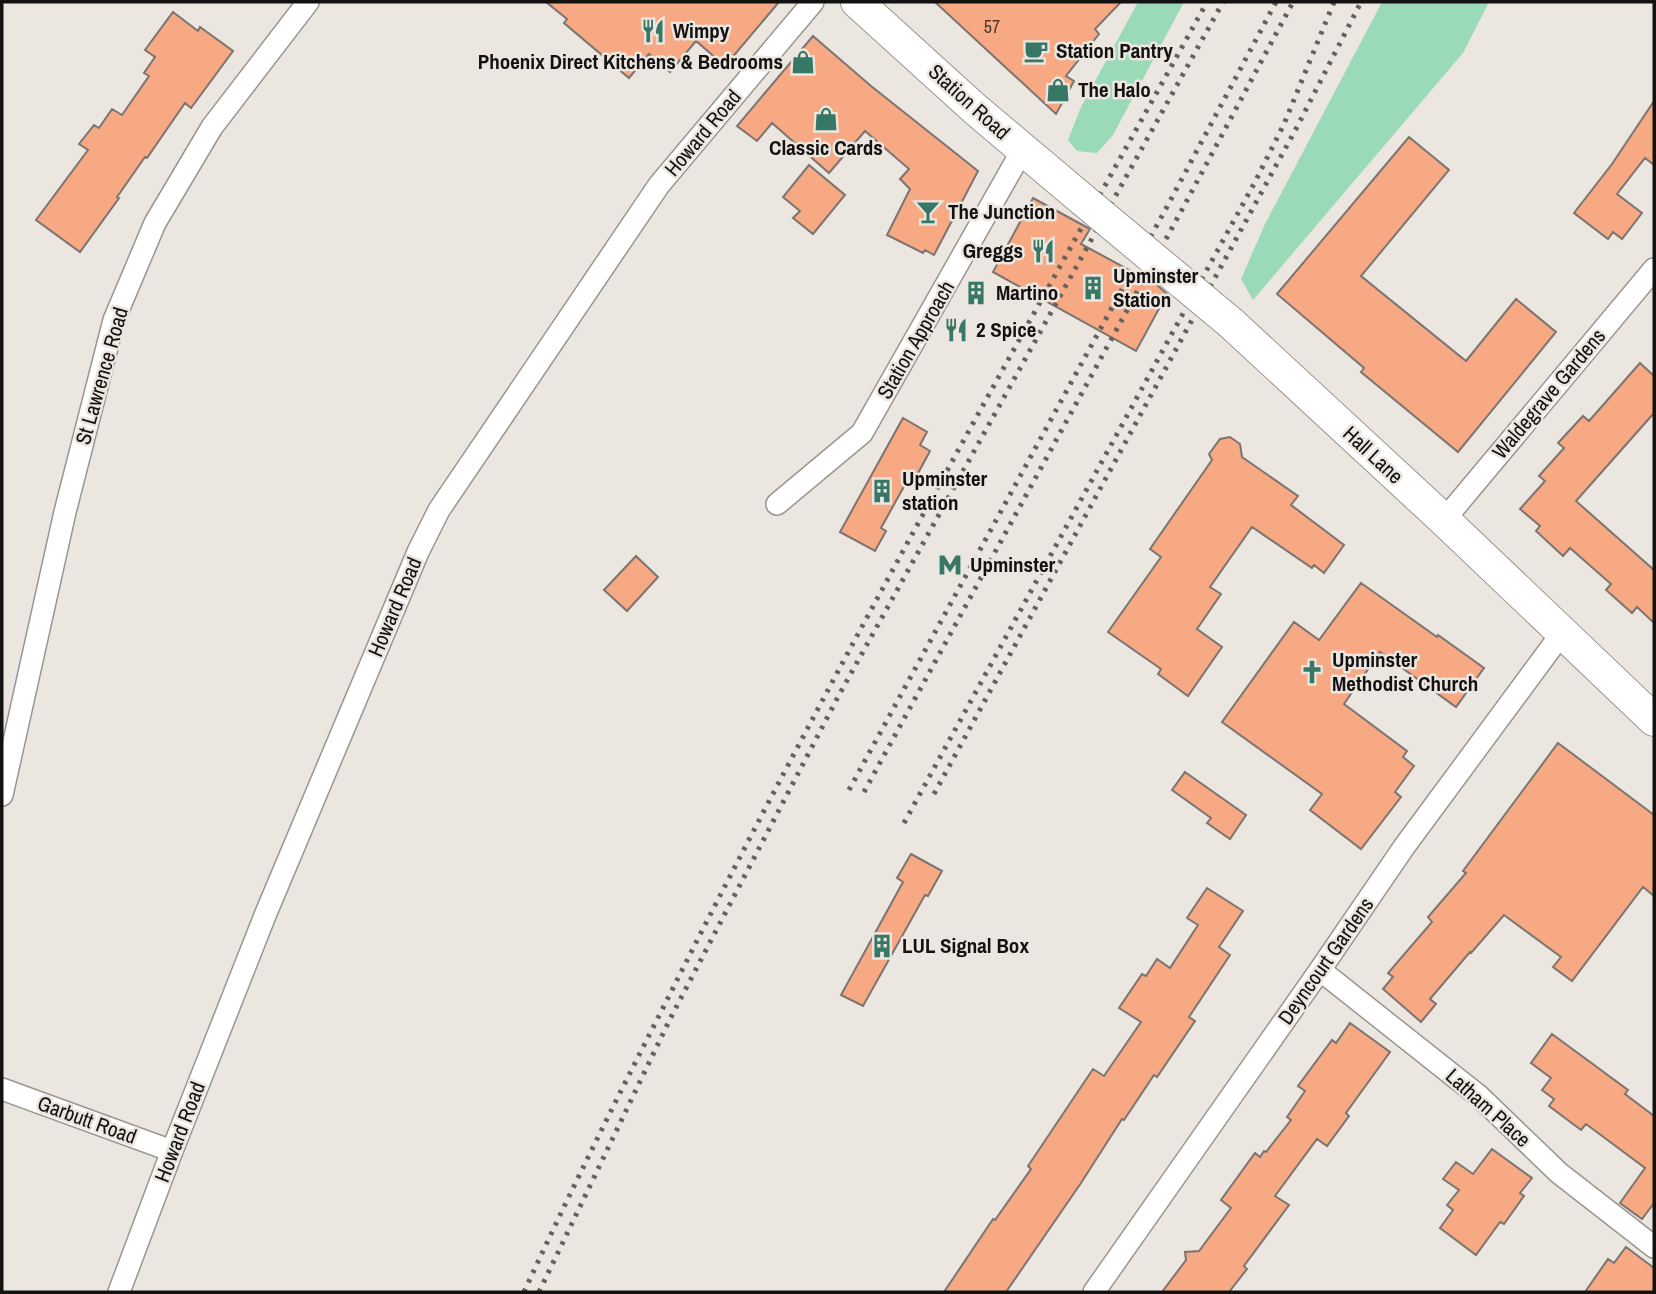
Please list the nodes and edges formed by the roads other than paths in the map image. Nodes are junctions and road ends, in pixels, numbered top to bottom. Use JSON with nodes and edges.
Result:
{"nodes":[{"id":1,"x":308,"y":2,"type":"edge"},
{"id":2,"x":813,"y":2,"type":"edge"},
{"id":3,"x":857,"y":2,"type":"edge"},
{"id":4,"x":1023,"y":149,"type":"junction"},
{"id":5,"x":1083,"y":200,"type":"joint"},
{"id":6,"x":1654,"y":269,"type":"edge"},
{"id":7,"x":777,"y":504,"type":"dead end"},
{"id":8,"x":1444,"y":520,"type":"junction"},
{"id":9,"x":1562,"y":633,"type":"junction"},
{"id":10,"x":1654,"y":720,"type":"edge"},
{"id":11,"x":2,"y":795,"type":"edge"},
{"id":12,"x":1321,"y":970,"type":"junction"},
{"id":13,"x":2,"y":1088,"type":"edge"},
{"id":14,"x":172,"y":1151,"type":"junction"},
{"id":15,"x":1654,"y":1247,"type":"edge"},
{"id":16,"x":1099,"y":1290,"type":"edge"},
{"id":17,"x":119,"y":1292,"type":"edge"}],
"edges":[{"from":1,"to":11,"type":"street","name":"St Lawrence Road"},
{"from":2,"to":14,"type":"street","name":"Howard Road"},
{"from":3,"to":4,"type":"street","name":"Station Road"},
{"from":4,"to":5,"type":"street","name":"Station Road"},
{"from":4,"to":7,"type":"street","name":"Station Approach"},
{"from":5,"to":8,"type":"street","name":"Hall Lane","bridge":true},
{"from":6,"to":8,"type":"street","name":"Waldegrave Gardens"},
{"from":8,"to":9,"type":"street","name":"Hall Lane"},
{"from":9,"to":10,"type":"street","name":"Hall Lane"},
{"from":9,"to":12,"type":"street","name":"Deyncourt Gardens"},
{"from":12,"to":15,"type":"street","name":"Latham Place"},
{"from":12,"to":16,"type":"street","name":"Deyncourt Gardens"},
{"from":13,"to":14,"type":"street","name":"Garbutt Road"},
{"from":14,"to":17,"type":"street","name":"Howard Road"}]}
